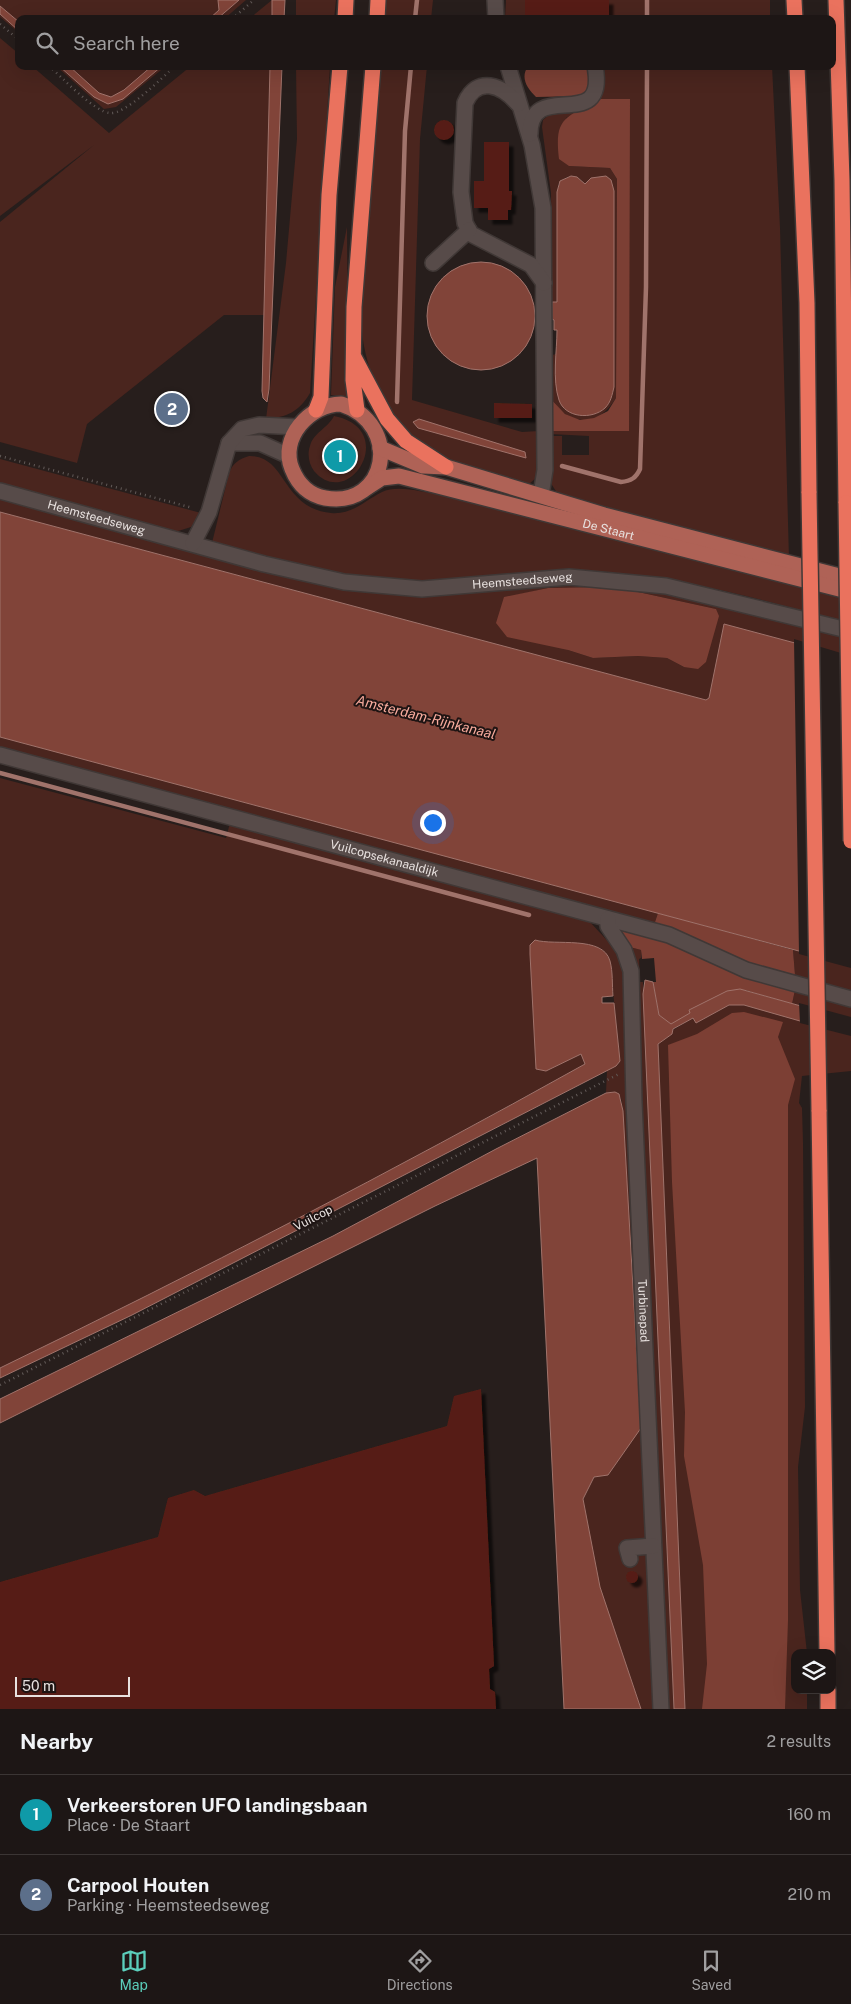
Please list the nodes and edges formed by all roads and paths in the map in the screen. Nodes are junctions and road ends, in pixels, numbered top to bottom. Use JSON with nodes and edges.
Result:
{"nodes":[{"id":1,"x":254,"y":0,"type":"edge"},
{"id":2,"x":346,"y":0,"type":"edge"},
{"id":3,"x":378,"y":0,"type":"edge"},
{"id":4,"x":495,"y":0,"type":"edge"},
{"id":5,"x":794,"y":0,"type":"edge"},
{"id":6,"x":836,"y":0,"type":"edge"},
{"id":7,"x":237,"y":15,"type":"edge"},
{"id":8,"x":345,"y":15,"type":"edge"},
{"id":9,"x":377,"y":15,"type":"edge"},
{"id":10,"x":496,"y":15,"type":"edge"},
{"id":11,"x":795,"y":15,"type":"edge"},
{"id":12,"x":0,"y":24,"type":"edge"},
{"id":13,"x":15,"y":37,"type":"edge"},
{"id":14,"x":54,"y":70,"type":"edge"},
{"id":15,"x":170,"y":70,"type":"edge"},
{"id":16,"x":340,"y":70,"type":"edge"},
{"id":17,"x":373,"y":70,"type":"edge"},
{"id":18,"x":509,"y":70,"type":"edge"},
{"id":19,"x":518,"y":70,"type":"edge"},
{"id":20,"x":595,"y":70,"type":"edge"},
{"id":21,"x":797,"y":70,"type":"edge"},
{"id":22,"x":515,"y":92,"type":"junction"},
{"id":23,"x":520,"y":107,"type":"junction"},
{"id":24,"x":530,"y":138,"type":"junction"},
{"id":25,"x":469,"y":230,"type":"junction"},
{"id":26,"x":433,"y":263,"type":"dead end"},
{"id":27,"x":544,"y":283,"type":"junction"},
{"id":28,"x":354,"y":356,"type":"junction"},
{"id":29,"x":316,"y":410,"type":"junction"},
{"id":30,"x":357,"y":410,"type":"junction"},
{"id":31,"x":298,"y":427,"type":"junction"},
{"id":32,"x":229,"y":443,"type":"junction"},
{"id":33,"x":380,"y":448,"type":"junction"},
{"id":34,"x":0,"y":456,"type":"edge"},
{"id":35,"x":289,"y":456,"type":"junction"},
{"id":36,"x":446,"y":467,"type":"junction"},
{"id":37,"x":368,"y":488,"type":"junction"},
{"id":38,"x":0,"y":491,"type":"edge"},
{"id":39,"x":541,"y":495,"type":"junction"},
{"id":40,"x":188,"y":507,"type":"dead end"},
{"id":41,"x":193,"y":543,"type":"junction"},
{"id":42,"x":851,"y":579,"type":"edge"},
{"id":43,"x":851,"y":592,"type":"edge"},
{"id":44,"x":851,"y":631,"type":"edge"},
{"id":45,"x":0,"y":755,"type":"edge"},
{"id":46,"x":851,"y":841,"type":"edge"},
{"id":47,"x":608,"y":919,"type":"junction"},
{"id":48,"x":851,"y":999,"type":"edge"},
{"id":49,"x":634,"y":1067,"type":"junction"},
{"id":50,"x":0,"y":1385,"type":"edge"},
{"id":51,"x":653,"y":1546,"type":"junction"},
{"id":52,"x":630,"y":1559,"type":"dead end"},
{"id":53,"x":828,"y":1649,"type":"edge"},
{"id":54,"x":828,"y":1694,"type":"edge"},
{"id":55,"x":661,"y":1709,"type":"edge"},
{"id":56,"x":828,"y":1709,"type":"edge"}],
"edges":[{"from":1,"to":7,"type":"path"},
{"from":2,"to":8,"type":"highway"},
{"from":3,"to":9,"type":"highway"},
{"from":4,"to":10,"type":"street"},
{"from":5,"to":11,"type":"highway"},
{"from":6,"to":46,"type":"highway","bridge":true},
{"from":12,"to":13,"type":"path"},
{"from":14,"to":15,"type":"path"},
{"from":16,"to":29,"type":"highway"},
{"from":17,"to":28,"type":"highway"},
{"from":18,"to":22,"type":"street"},
{"from":19,"to":22,"type":"street"},
{"from":20,"to":24,"type":"street"},
{"from":21,"to":53,"type":"highway","bridge":true},
{"from":22,"to":23,"type":"street"},
{"from":23,"to":24,"type":"street"},
{"from":23,"to":25,"type":"street"},
{"from":24,"to":27,"type":"street"},
{"from":25,"to":26,"type":"street"},
{"from":25,"to":27,"type":"street"},
{"from":27,"to":39,"type":"street"},
{"from":28,"to":30,"type":"highway"},
{"from":28,"to":36,"type":"highway"},
{"from":29,"to":30,"type":"main road"},
{"from":29,"to":31,"type":"main road"},
{"from":30,"to":33,"type":"main road"},
{"from":31,"to":32,"type":"street"},
{"from":31,"to":35,"type":"main road"},
{"from":32,"to":35,"type":"street"},
{"from":32,"to":41,"type":"street"},
{"from":33,"to":36,"type":"main road","name":"De Staart"},
{"from":33,"to":37,"type":"main road"},
{"from":34,"to":40,"type":"path"},
{"from":35,"to":37,"type":"main road"},
{"from":36,"to":39,"type":"main road","name":"De Staart"},
{"from":37,"to":43,"type":"main road","name":"De Staart"},
{"from":38,"to":41,"type":"street","name":"Heemsteedseweg"},
{"from":39,"to":42,"type":"main road","name":"De Staart"},
{"from":41,"to":44,"type":"street","name":"Heemsteedseweg"},
{"from":45,"to":47,"type":"street","name":"Vuilcopsekanaaldijk"},
{"from":47,"to":48,"type":"street","name":"Vuilcopsekanaaldijk"},
{"from":47,"to":49,"type":"street","name":"Turbinepad"},
{"from":49,"to":50,"type":"path","name":"Vuilcop"},
{"from":49,"to":51,"type":"street","name":"Turbinepad"},
{"from":51,"to":52,"type":"street"},
{"from":51,"to":55,"type":"street","name":"Turbinepad"},
{"from":54,"to":56,"type":"highway"}]}
